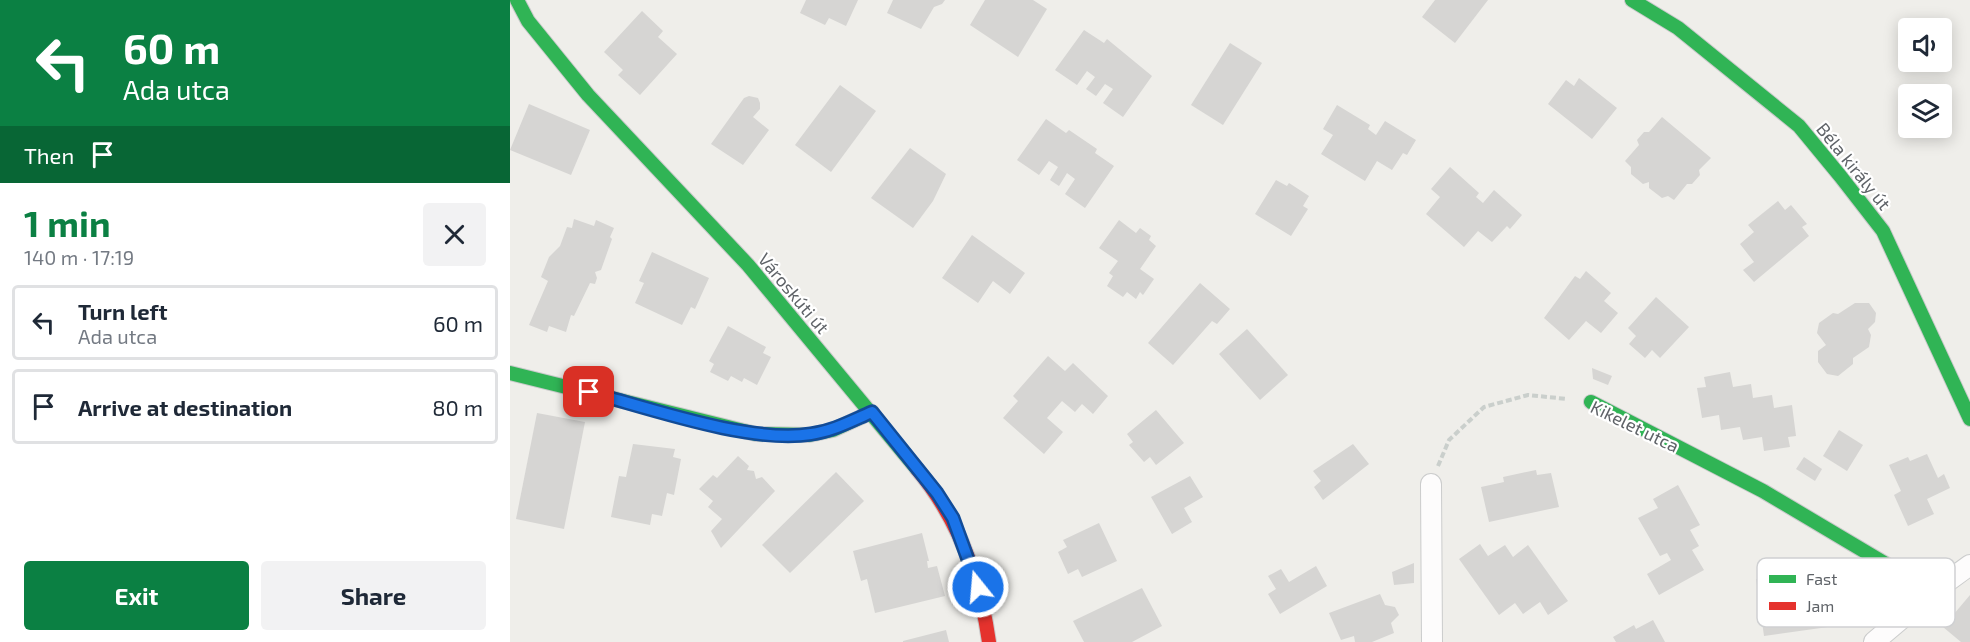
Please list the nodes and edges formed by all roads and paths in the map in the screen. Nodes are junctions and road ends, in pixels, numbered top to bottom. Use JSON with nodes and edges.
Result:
{"nodes":[{"id":1,"x":517,"y":0,"type":"edge"},
{"id":2,"x":1632,"y":0,"type":"edge"},
{"id":3,"x":510,"y":373,"type":"edge"},
{"id":4,"x":1591,"y":402,"type":"joint"},
{"id":5,"x":872,"y":412,"type":"junction"},
{"id":6,"x":1970,"y":419,"type":"edge"},
{"id":7,"x":1431,"y":484,"type":"joint"},
{"id":8,"x":1876,"y":558,"type":"edge"},
{"id":9,"x":1970,"y":566,"type":"edge"},
{"id":10,"x":1955,"y":577,"type":"edge"},
{"id":11,"x":1892,"y":627,"type":"edge"},
{"id":12,"x":989,"y":642,"type":"edge"},
{"id":13,"x":1432,"y":642,"type":"edge"},
{"id":14,"x":1874,"y":642,"type":"edge"}],
"edges":[{"from":1,"to":5,"type":"street","name":"Városkúti út"},
{"from":2,"to":6,"type":"street","name":"Béla király út"},
{"from":3,"to":5,"type":"street"},
{"from":4,"to":7,"type":"path","name":"Kikelet utca"},
{"from":4,"to":8,"type":"street","name":"Kikelet utca"},
{"from":5,"to":12,"type":"street","name":"Városkúti út"},
{"from":7,"to":13,"type":"street"},
{"from":9,"to":10,"type":"street"},
{"from":11,"to":14,"type":"street"}]}
